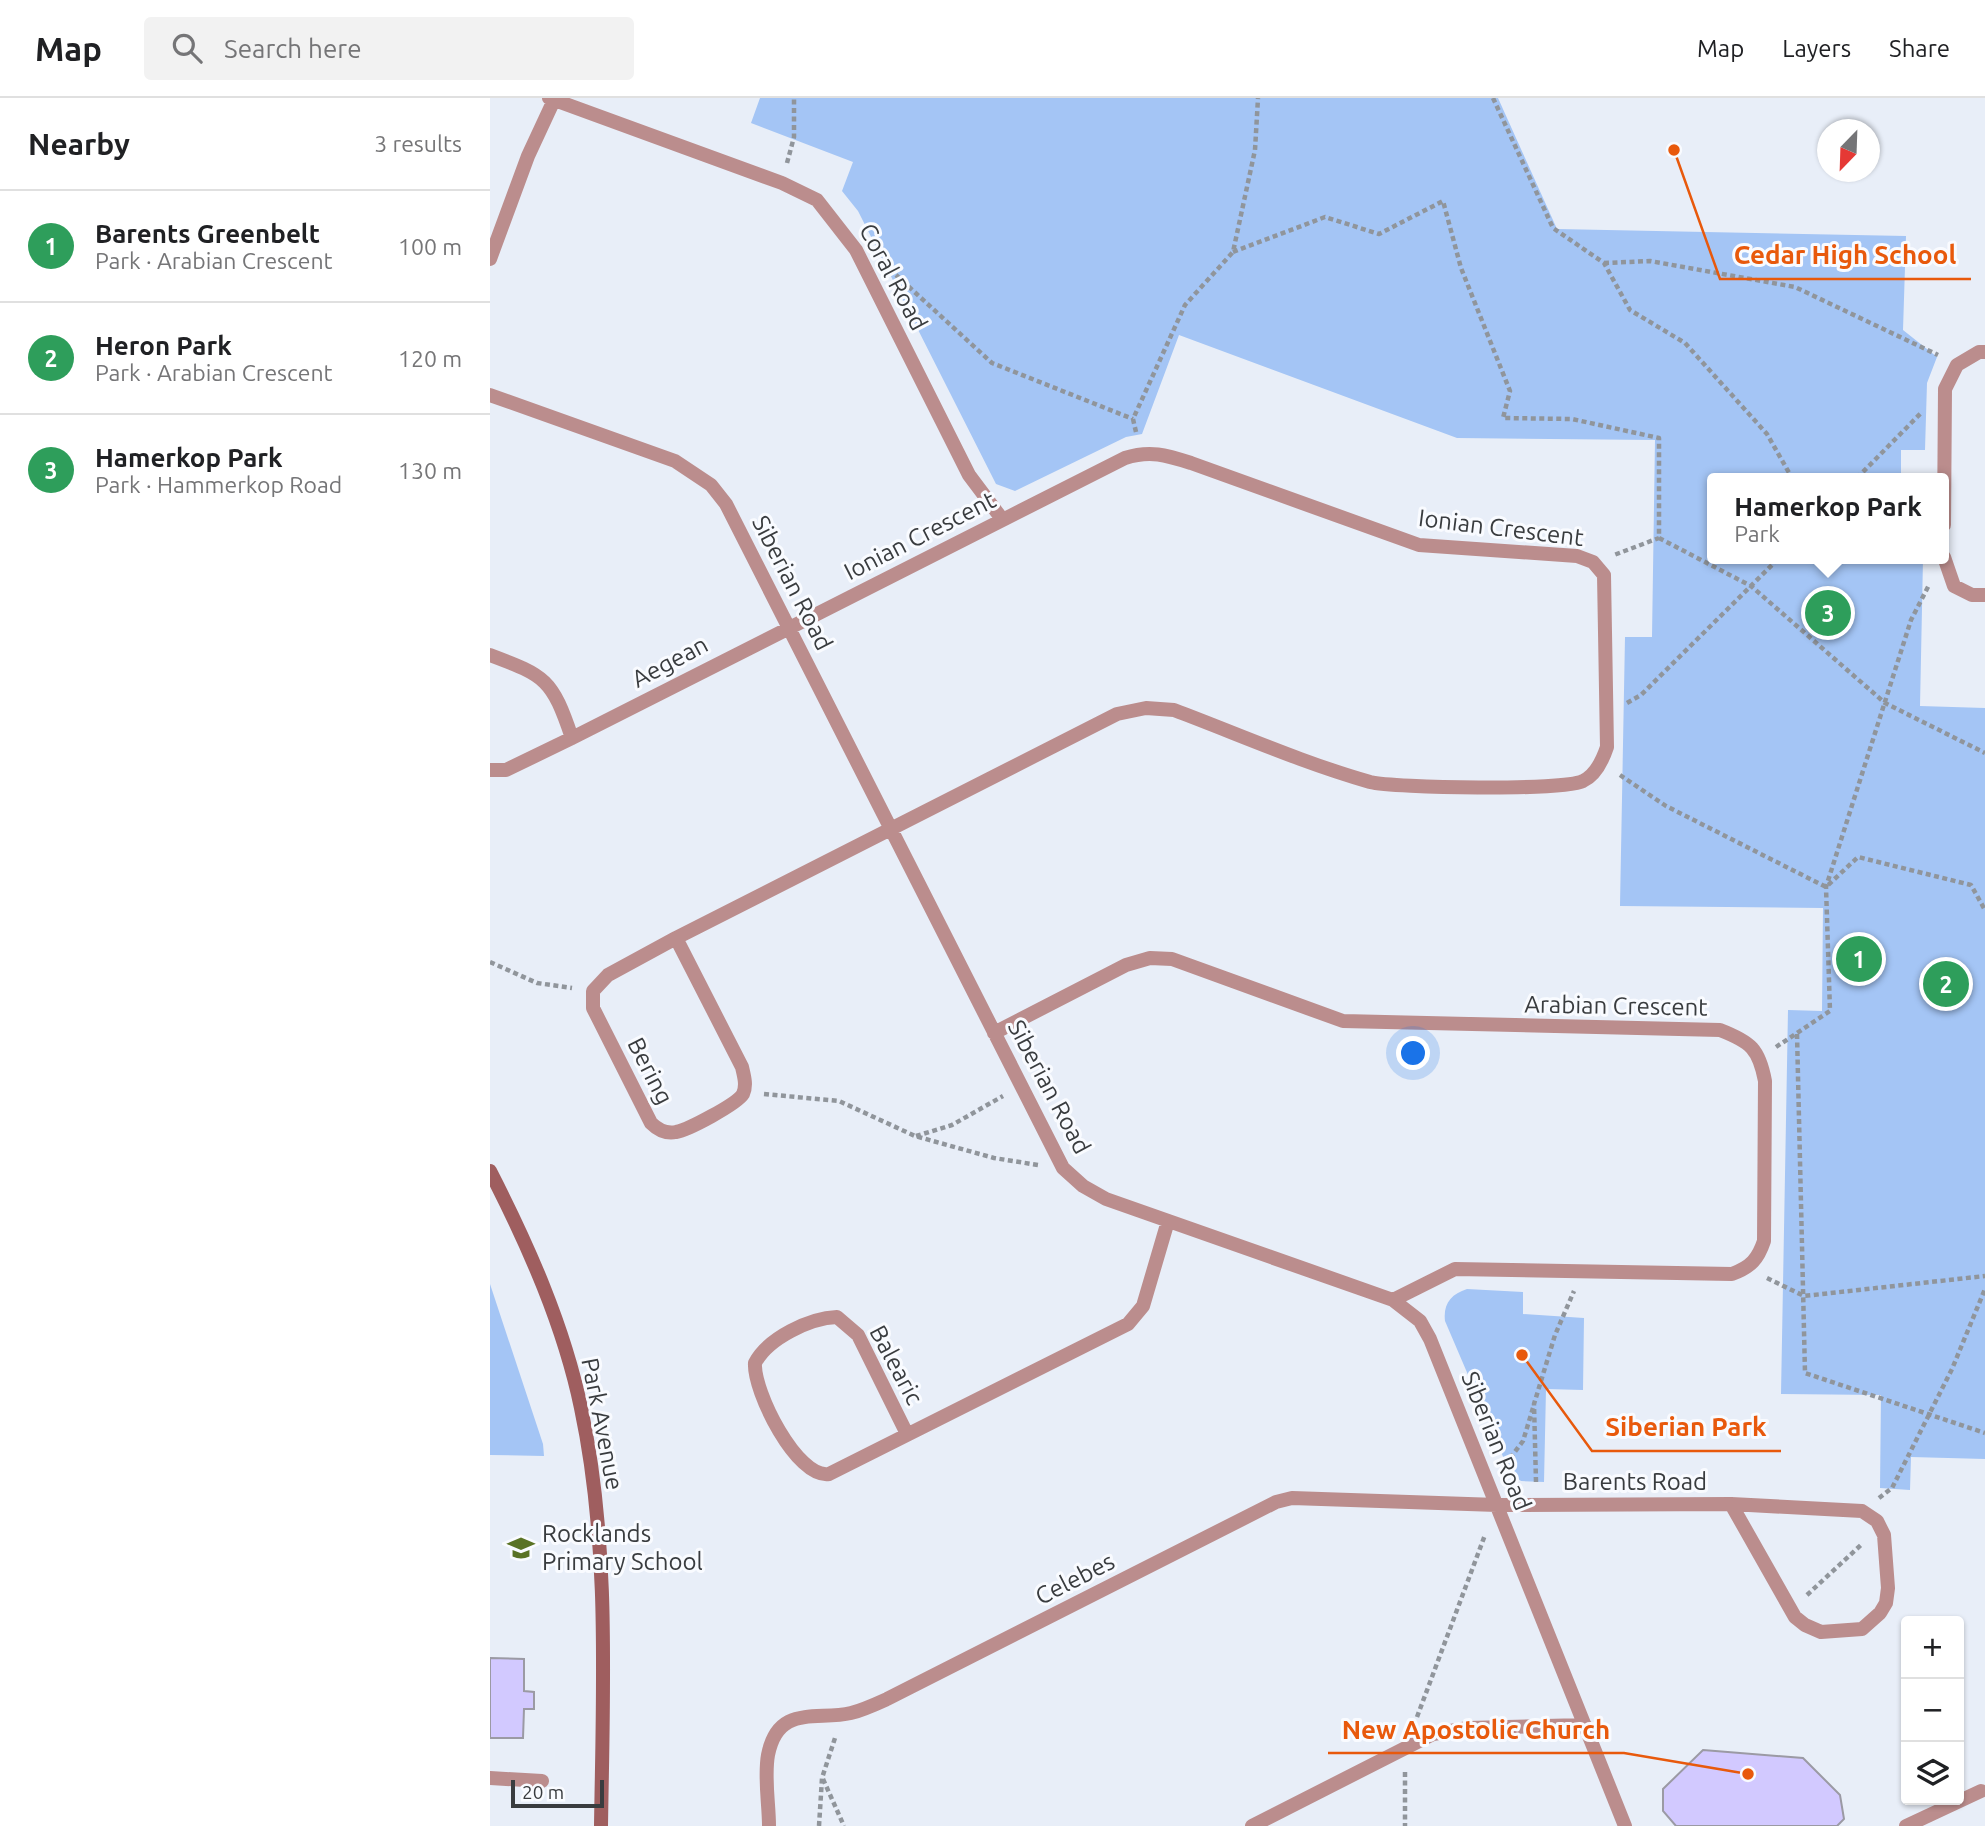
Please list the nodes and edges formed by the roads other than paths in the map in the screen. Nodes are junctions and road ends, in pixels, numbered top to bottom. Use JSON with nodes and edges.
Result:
{"nodes":[{"id":1,"x":551,"y":99,"type":"edge"},
{"id":2,"x":490,"y":259,"type":"edge"},
{"id":3,"x":1985,"y":352,"type":"edge"},
{"id":4,"x":490,"y":395,"type":"edge"},
{"id":5,"x":1944,"y":473,"type":"edge"},
{"id":6,"x":1002,"y":519,"type":"junction"},
{"id":7,"x":1946,"y":564,"type":"edge"},
{"id":8,"x":1985,"y":595,"type":"edge"},
{"id":9,"x":789,"y":628,"type":"junction"},
{"id":10,"x":490,"y":656,"type":"edge"},
{"id":11,"x":572,"y":738,"type":"junction"},
{"id":12,"x":490,"y":770,"type":"edge"},
{"id":13,"x":891,"y":830,"type":"junction"},
{"id":14,"x":677,"y":938,"type":"junction"},
{"id":15,"x":994,"y":1033,"type":"junction"},
{"id":16,"x":490,"y":1171,"type":"edge"},
{"id":17,"x":1168,"y":1221,"type":"junction"},
{"id":18,"x":1393,"y":1300,"type":"junction"},
{"id":19,"x":907,"y":1433,"type":"junction"},
{"id":20,"x":1731,"y":1504,"type":"junction"},
{"id":21,"x":1497,"y":1505,"type":"junction"},
{"id":22,"x":1585,"y":1725,"type":"junction"},
{"id":23,"x":490,"y":1778,"type":"edge"},
{"id":24,"x":542,"y":1781,"type":"dead end"},
{"id":25,"x":1981,"y":1791,"type":"dead end"},
{"id":26,"x":601,"y":1826,"type":"edge"},
{"id":27,"x":769,"y":1826,"type":"edge"},
{"id":28,"x":1252,"y":1826,"type":"edge"},
{"id":29,"x":1625,"y":1826,"type":"edge"},
{"id":30,"x":1906,"y":1826,"type":"edge"}],
"edges":[{"from":1,"to":2,"type":"street"},
{"from":1,"to":6,"type":"street","name":"Coral Road"},
{"from":3,"to":5,"type":"street"},
{"from":4,"to":9,"type":"street","name":"Siberian Road"},
{"from":6,"to":9,"type":"street","name":"Ionian Crescent"},
{"from":6,"to":13,"type":"street","name":"Ionian Crescent"},
{"from":7,"to":8,"type":"street"},
{"from":9,"to":11,"type":"street","name":"Aegean"},
{"from":9,"to":13,"type":"street","name":"Siberian Road"},
{"from":10,"to":11,"type":"street"},
{"from":11,"to":12,"type":"street","name":"Aegean"},
{"from":13,"to":14,"type":"street"},
{"from":13,"to":15,"type":"street","name":"Siberian Road"},
{"from":14,"to":14,"type":"street","name":"Bering"},
{"from":15,"to":17,"type":"street","name":"Siberian Road"},
{"from":15,"to":18,"type":"street","name":"Arabian Crescent"},
{"from":16,"to":26,"type":"street","name":"Park Avenue"},
{"from":17,"to":18,"type":"street","name":"Siberian Road"},
{"from":17,"to":19,"type":"street","name":"Balearic"},
{"from":18,"to":21,"type":"street","name":"Siberian Road"},
{"from":19,"to":19,"type":"street","name":"Balearic"},
{"from":20,"to":20,"type":"street","name":"Barents Road"},
{"from":20,"to":21,"type":"street","name":"Barents Road"},
{"from":21,"to":22,"type":"street","name":"Siberian Road"},
{"from":21,"to":27,"type":"street","name":"Celebes"},
{"from":22,"to":28,"type":"street"},
{"from":22,"to":29,"type":"street","name":"Siberian Road"},
{"from":23,"to":24,"type":"street"},
{"from":25,"to":30,"type":"street"}]}
